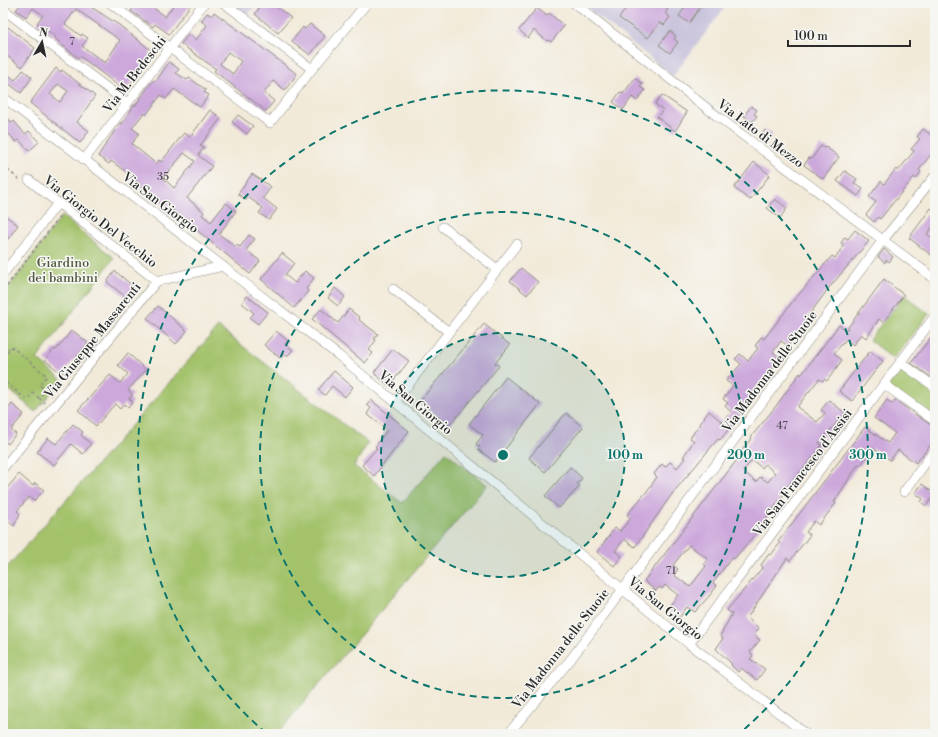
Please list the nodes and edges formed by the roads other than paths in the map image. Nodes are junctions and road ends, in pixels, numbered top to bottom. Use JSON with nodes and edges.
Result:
{"nodes":[{"id":1,"x":110,"y":3,"type":"edge"},
{"id":2,"x":204,"y":3,"type":"edge"},
{"id":3,"x":224,"y":3,"type":"edge"},
{"id":4,"x":367,"y":3,"type":"edge"},
{"id":5,"x":574,"y":3,"type":"edge"},
{"id":6,"x":3,"y":9,"type":"edge"},
{"id":7,"x":170,"y":48,"type":"junction"},
{"id":8,"x":312,"y":70,"type":"junction"},
{"id":9,"x":3,"y":97,"type":"edge"},
{"id":10,"x":127,"y":104,"type":"junction"},
{"id":11,"x":84,"y":160,"type":"junction"},
{"id":12,"x":935,"y":176,"type":"edge"},
{"id":13,"x":29,"y":180,"type":"dead end"},
{"id":14,"x":58,"y":203,"type":"junction"},
{"id":15,"x":442,"y":227,"type":"dead end"},
{"id":16,"x":883,"y":240,"type":"junction"},
{"id":17,"x":517,"y":244,"type":"dead end"},
{"id":18,"x":223,"y":266,"type":"junction"},
{"id":19,"x":497,"y":269,"type":"junction"},
{"id":20,"x":3,"y":274,"type":"edge"},
{"id":21,"x":935,"y":279,"type":"edge"},
{"id":22,"x":157,"y":281,"type":"junction"},
{"id":23,"x":392,"y":289,"type":"dead end"},
{"id":24,"x":935,"y":316,"type":"edge"},
{"id":25,"x":449,"y":332,"type":"junction"},
{"id":26,"x":900,"y":362,"type":"junction"},
{"id":27,"x":884,"y":384,"type":"junction"},
{"id":28,"x":935,"y":387,"type":"edge"},
{"id":29,"x":396,"y":402,"type":"junction"},
{"id":30,"x":935,"y":421,"type":"edge"},
{"id":31,"x":935,"y":450,"type":"edge"},
{"id":32,"x":3,"y":468,"type":"edge"},
{"id":33,"x":904,"y":492,"type":"dead end"},
{"id":34,"x":622,"y":589,"type":"junction"},
{"id":35,"x":689,"y":644,"type":"junction"},
{"id":36,"x":508,"y":734,"type":"edge"},
{"id":37,"x":806,"y":734,"type":"edge"}],
"edges":[{"from":1,"to":7,"type":"street"},
{"from":2,"to":7,"type":"street","name":"Via M. Bedeschi"},
{"from":3,"to":8,"type":"street"},
{"from":4,"to":8,"type":"street"},
{"from":5,"to":16,"type":"street","name":"Via Lato di Mezzo"},
{"from":6,"to":10,"type":"street"},
{"from":7,"to":8,"type":"street"},
{"from":7,"to":10,"type":"street","name":"Via M. Bedeschi"},
{"from":9,"to":11,"type":"street","name":"Via San Giorgio"},
{"from":10,"to":11,"type":"street","name":"Via M. Bedeschi"},
{"from":11,"to":18,"type":"street","name":"Via San Giorgio"},
{"from":12,"to":16,"type":"street","name":"Via Madonna delle Stuoie"},
{"from":13,"to":14,"type":"street","name":"Via Giorgio Del Vecchio"},
{"from":14,"to":20,"type":"street"},
{"from":14,"to":22,"type":"street","name":"Via Giorgio Del Vecchio"},
{"from":15,"to":19,"type":"street"},
{"from":16,"to":21,"type":"street","name":"Via Lato di Mezzo"},
{"from":16,"to":34,"type":"street","name":"Via Madonna delle Stuoie"},
{"from":17,"to":19,"type":"street"},
{"from":18,"to":22,"type":"street","name":"Via Giuseppe Massarenti"},
{"from":18,"to":29,"type":"street","name":"Via San Giorgio"},
{"from":19,"to":25,"type":"street"},
{"from":22,"to":32,"type":"street","name":"Via Giuseppe Massarenti"},
{"from":23,"to":25,"type":"street"},
{"from":24,"to":26,"type":"street","name":"Via San Francesco d'Assisi"},
{"from":25,"to":29,"type":"street"},
{"from":26,"to":27,"type":"street","name":"Via San Francesco d'Assisi"},
{"from":26,"to":28,"type":"street"},
{"from":27,"to":30,"type":"street"},
{"from":27,"to":35,"type":"street","name":"Via San Francesco d'Assisi"},
{"from":29,"to":34,"type":"street","name":"Via San Giorgio"},
{"from":31,"to":33,"type":"street"},
{"from":34,"to":35,"type":"street","name":"Via San Giorgio"},
{"from":34,"to":36,"type":"street","name":"Via Madonna delle Stuoie"},
{"from":35,"to":37,"type":"street","name":"Via San Giorgio"}]}
